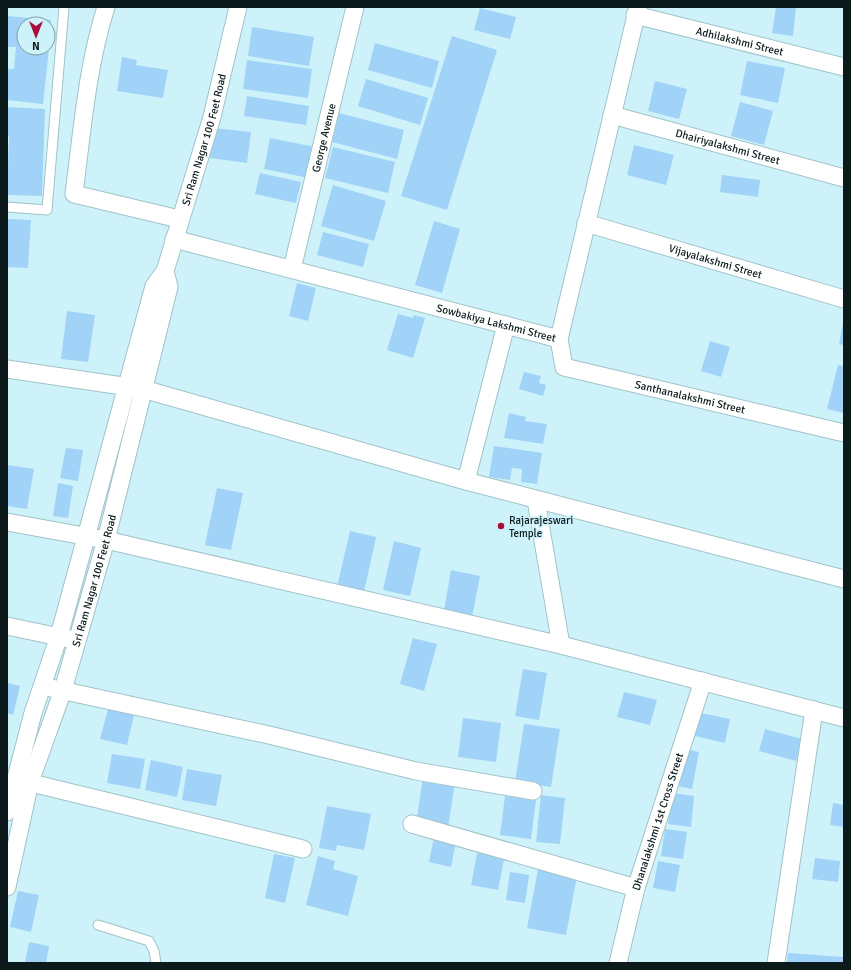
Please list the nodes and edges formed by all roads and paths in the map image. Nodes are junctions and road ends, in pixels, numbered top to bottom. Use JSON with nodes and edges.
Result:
{"nodes":[{"id":1,"x":64,"y":7,"type":"edge"},
{"id":2,"x":106,"y":7,"type":"edge"},
{"id":3,"x":238,"y":7,"type":"edge"},
{"id":4,"x":355,"y":7,"type":"edge"},
{"id":5,"x":636,"y":11,"type":"edge"},
{"id":6,"x":844,"y":67,"type":"edge"},
{"id":7,"x":612,"y":114,"type":"junction"},
{"id":8,"x":844,"y":178,"type":"edge"},
{"id":9,"x":7,"y":207,"type":"edge"},
{"id":10,"x":179,"y":219,"type":"junction"},
{"id":11,"x":586,"y":223,"type":"junction"},
{"id":12,"x":174,"y":239,"type":"junction"},
{"id":13,"x":292,"y":269,"type":"junction"},
{"id":14,"x":844,"y":299,"type":"edge"},
{"id":15,"x":506,"y":325,"type":"junction"},
{"id":16,"x":559,"y":339,"type":"junction"},
{"id":17,"x":7,"y":369,"type":"edge"},
{"id":18,"x":135,"y":388,"type":"junction"},
{"id":19,"x":844,"y":433,"type":"edge"},
{"id":20,"x":466,"y":481,"type":"junction"},
{"id":21,"x":536,"y":500,"type":"junction"},
{"id":22,"x":7,"y":522,"type":"edge"},
{"id":23,"x":86,"y":537,"type":"junction"},
{"id":24,"x":106,"y":540,"type":"junction"},
{"id":25,"x":844,"y":579,"type":"edge"},
{"id":26,"x":7,"y":626,"type":"edge"},
{"id":27,"x":58,"y":636,"type":"junction"},
{"id":28,"x":77,"y":641,"type":"junction"},
{"id":29,"x":560,"y":645,"type":"junction"},
{"id":30,"x":703,"y":681,"type":"junction"},
{"id":31,"x":43,"y":686,"type":"junction"},
{"id":32,"x":63,"y":690,"type":"junction"},
{"id":33,"x":814,"y":710,"type":"junction"},
{"id":34,"x":844,"y":718,"type":"edge"},
{"id":35,"x":17,"y":780,"type":"edge"},
{"id":36,"x":533,"y":791,"type":"dead end"},
{"id":37,"x":7,"y":812,"type":"edge"},
{"id":38,"x":412,"y":824,"type":"dead end"},
{"id":39,"x":303,"y":849,"type":"dead end"},
{"id":40,"x":7,"y":888,"type":"edge"},
{"id":41,"x":636,"y":888,"type":"junction"},
{"id":42,"x":98,"y":926,"type":"dead end"},
{"id":43,"x":156,"y":963,"type":"edge"},
{"id":44,"x":618,"y":963,"type":"edge"},
{"id":45,"x":776,"y":963,"type":"edge"}],
"edges":[{"from":1,"to":9,"type":"lane"},
{"from":2,"to":10,"type":"street"},
{"from":3,"to":10,"type":"street","name":"Sri Ram Nagar 100 Feet Road"},
{"from":4,"to":13,"type":"street","name":"George Avenue"},
{"from":5,"to":6,"type":"street","name":"Adhilakshmi Street"},
{"from":5,"to":7,"type":"street","name":"Sowbakiya Lakshmi Street"},
{"from":7,"to":8,"type":"street","name":"Dhairiyalakshmi Street"},
{"from":7,"to":11,"type":"street","name":"Sowbakiya Lakshmi Street"},
{"from":10,"to":12,"type":"street","name":"Sri Ram Nagar 100 Feet Road"},
{"from":11,"to":14,"type":"street","name":"Vijayalakshmi Street"},
{"from":11,"to":16,"type":"street","name":"Sowbakiya Lakshmi Street"},
{"from":12,"to":13,"type":"street","name":"Sowbakiya Lakshmi Street"},
{"from":12,"to":18,"type":"street","name":"Sri Ram Nagar 100 Feet Road"},
{"from":13,"to":15,"type":"street","name":"Sowbakiya Lakshmi Street"},
{"from":15,"to":16,"type":"street","name":"Sowbakiya Lakshmi Street"},
{"from":15,"to":20,"type":"street"},
{"from":16,"to":19,"type":"street","name":"Santhanalakshmi Street"},
{"from":17,"to":18,"type":"street"},
{"from":18,"to":20,"type":"street"},
{"from":18,"to":23,"type":"street","name":"Sri Ram Nagar 100 Feet Road"},
{"from":18,"to":24,"type":"street","name":"Sri Ram Nagar 100 Feet Road"},
{"from":20,"to":21,"type":"street"},
{"from":21,"to":25,"type":"street"},
{"from":21,"to":29,"type":"street"},
{"from":22,"to":23,"type":"street"},
{"from":23,"to":24,"type":"street"},
{"from":23,"to":27,"type":"street","name":"Sri Ram Nagar 100 Feet Road"},
{"from":24,"to":28,"type":"street","name":"Sri Ram Nagar 100 Feet Road"},
{"from":24,"to":29,"type":"street"},
{"from":26,"to":27,"type":"street"},
{"from":27,"to":28,"type":"street"},
{"from":27,"to":31,"type":"street","name":"Sri Ram Nagar 100 Feet Road"},
{"from":28,"to":32,"type":"street","name":"Sri Ram Nagar 100 Feet Road"},
{"from":29,"to":30,"type":"street"},
{"from":30,"to":33,"type":"street"},
{"from":30,"to":41,"type":"street","name":"Dhanalakshmi 1st Cross Street"},
{"from":31,"to":32,"type":"street"},
{"from":31,"to":35,"type":"street","name":"Sri Ram Nagar 100 Feet Road"},
{"from":32,"to":35,"type":"street","name":"Sri Ram Nagar 100 Feet Road"},
{"from":32,"to":36,"type":"street"},
{"from":33,"to":34,"type":"street"},
{"from":33,"to":45,"type":"street"},
{"from":35,"to":37,"type":"street","name":"Sri Ram Nagar 100 Feet Road"},
{"from":35,"to":39,"type":"street"},
{"from":35,"to":40,"type":"street","name":"Sri Ram Nagar 100 Feet Road"},
{"from":38,"to":41,"type":"street"},
{"from":41,"to":44,"type":"street","name":"Dhanalakshmi 1st Cross Street"},
{"from":42,"to":43,"type":"lane"}]}
